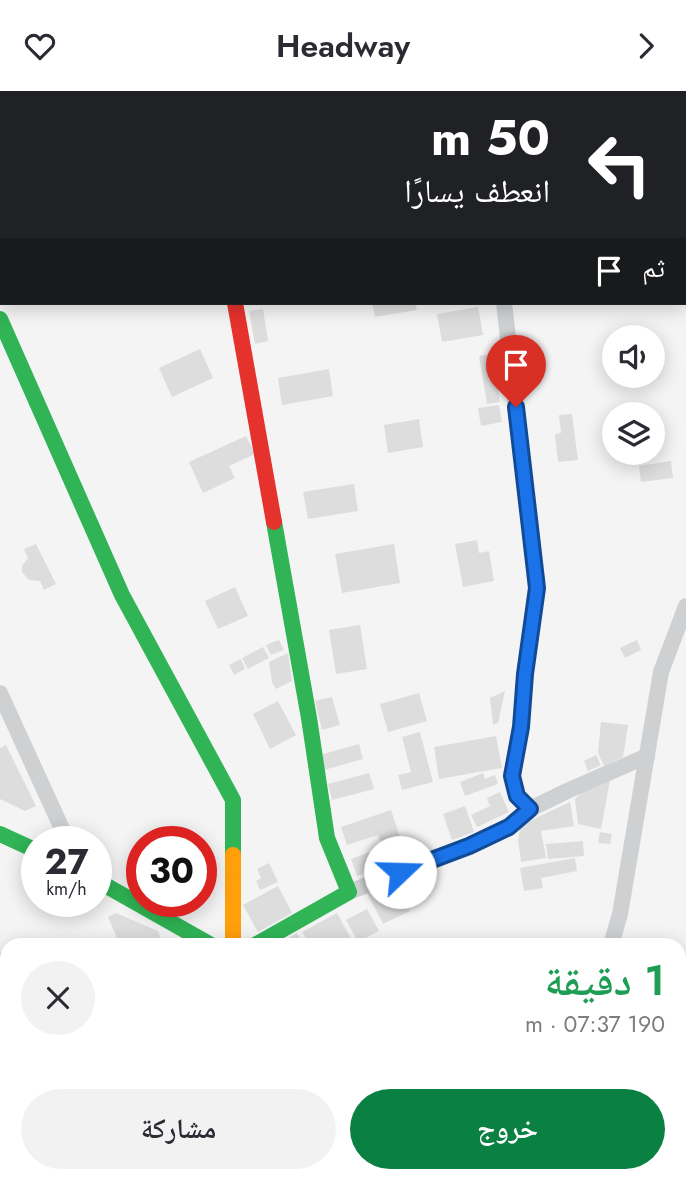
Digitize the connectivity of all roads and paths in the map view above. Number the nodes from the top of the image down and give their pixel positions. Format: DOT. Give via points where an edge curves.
graph roads {
  1 [pos="234,305"];
  2 [pos="504,305"];
  3 [pos="0,319"];
  4 [pos="686,606"];
  5 [pos="0,693"];
  6 [pos="647,756"];
  7 [pos="530,809"];
  8 [pos="61,826"];
  9 [pos="0,834"];
  10 [pos="21,844"];
  11 [pos="112,889"];
  12 [pos="349,892"];
  13 [pos="199,938"];
  14 [pos="233,938"];
  15 [pos="267,938"];
  16 [pos="613,938"];
  1 -- 12 [label="street" via="327,838"];
  2 -- 7 [label="street" via="537,588 512,776 517,796"];
  3 -- 14 [label="street" via="121,595 233,800"];
  4 -- 6 [label="street" via="661,672"];
  5 -- 8 [label="street"];
  6 -- 7 [label="street"];
  6 -- 16 [label="street"];
  7 -- 12 [label="street" via="509,827 469,846"];
  9 -- 10 [label="street"];
  11 -- 13 [label="street"];
  12 -- 15 [label="street"];
}
